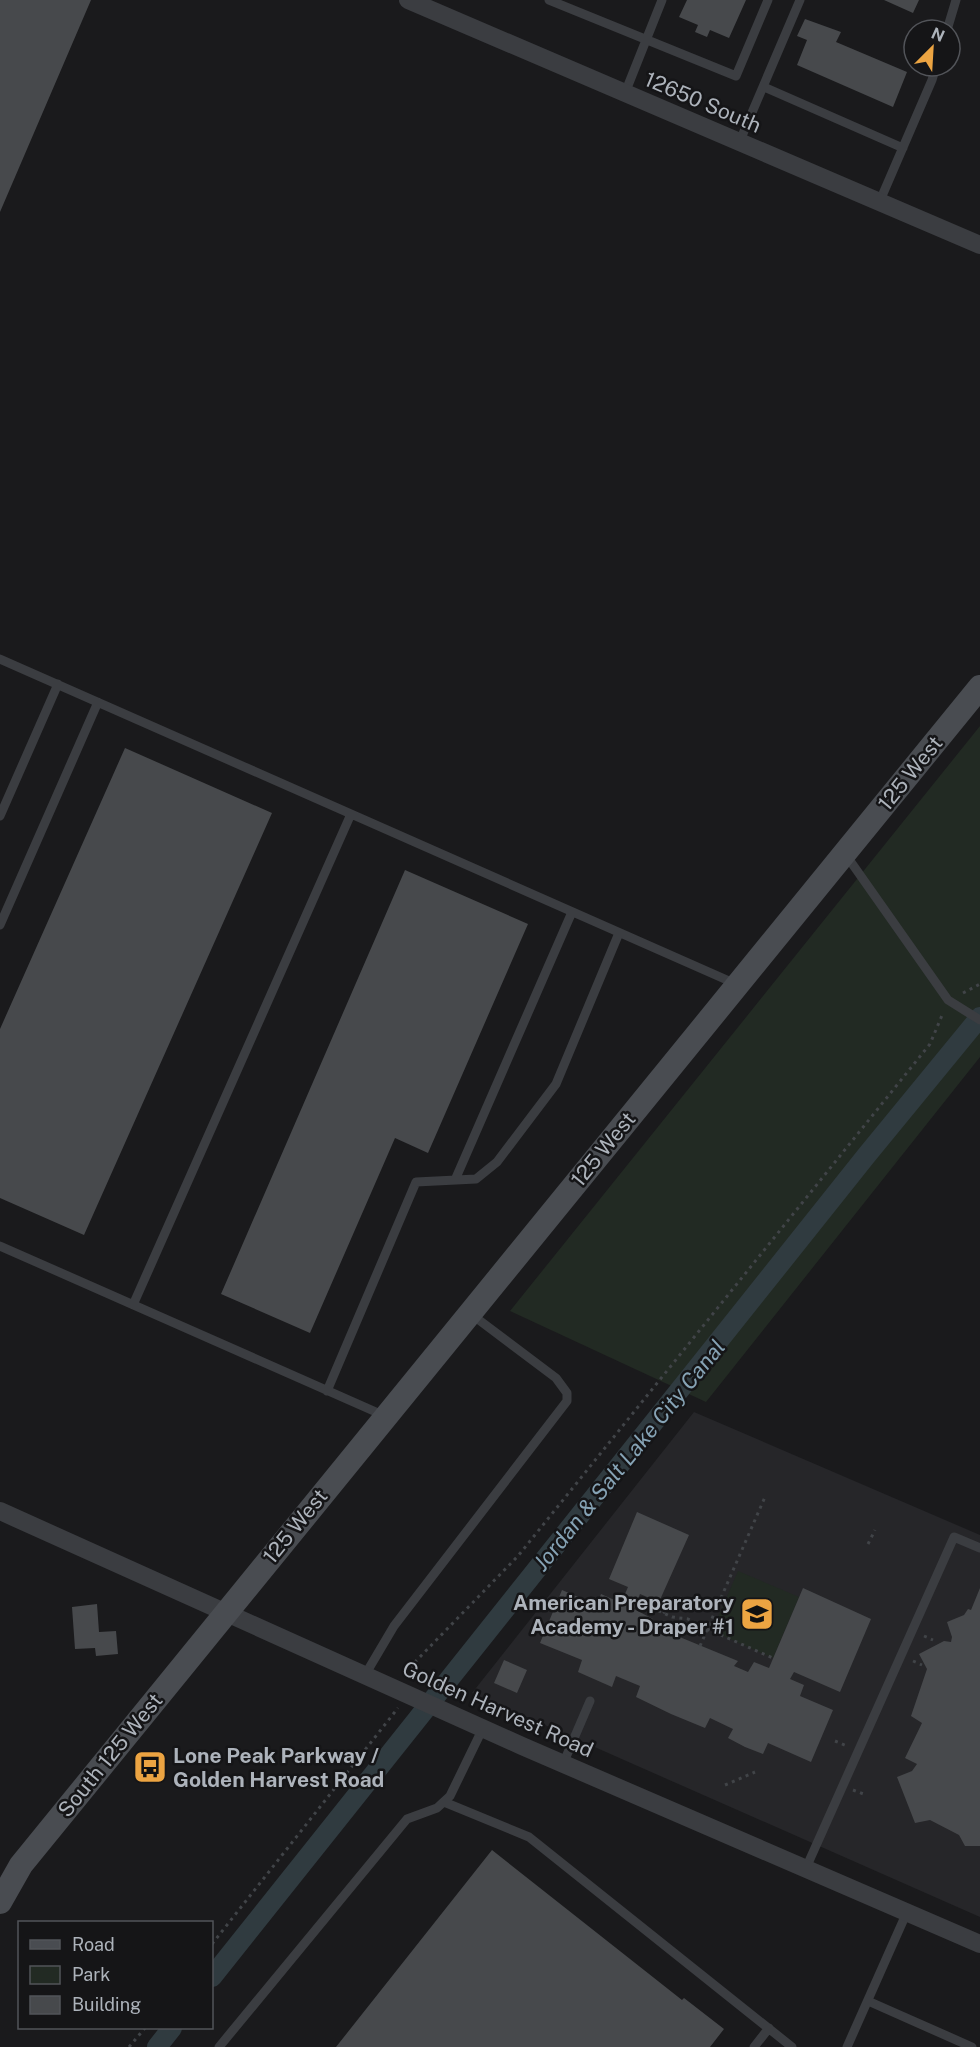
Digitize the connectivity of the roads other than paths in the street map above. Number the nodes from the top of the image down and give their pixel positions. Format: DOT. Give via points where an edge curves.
graph roads {
  1 [pos="408,0"];
  2 [pos="549,0"];
  3 [pos="662,0"];
  4 [pos="768,0"];
  5 [pos="800,0"];
  6 [pos="956,0"];
  7 [pos="951,18"];
  8 [pos="646,40"];
  9 [pos="933,78"];
  10 [pos="764,87"];
  11 [pos="625,93"];
  12 [pos="739,143"];
  13 [pos="903,148"];
  14 [pos="879,203"];
  15 [pos="980,245"];
  16 [pos="0,659"];
  17 [pos="58,684"];
  18 [pos="980,687"];
  19 [pos="98,702"];
  20 [pos="351,814"];
  21 [pos="0,816"];
  22 [pos="845,853"];
  23 [pos="572,912"];
  24 [pos="0,925"];
  25 [pos="619,933"];
  26 [pos="737,985"];
  27 [pos="980,1020"];
  28 [pos="455,1180"];
  29 [pos="0,1246"];
  30 [pos="133,1305"];
  31 [pos="469,1313"];
  32 [pos="327,1390"];
  33 [pos="385,1416"];
  34 [pos="0,1511"];
  35 [pos="980,1548"];
  36 [pos="225,1611"];
  37 [pos="365,1675"];
  38 [pos="590,1701"];
  39 [pos="483,1728"];
  40 [pos="563,1764"];
  41 [pos="444,1802"];
  42 [pos="806,1868"];
  43 [pos="0,1902"];
  44 [pos="908,1912"];
  45 [pos="980,1944"];
  46 [pos="868,2001"];
  47 [pos="769,2028"];
  48 [pos="219,2047"];
  49 [pos="754,2047"];
  50 [pos="792,2047"];
  51 [pos="847,2047"];
  52 [pos="972,2047"];
  1 -- 11 [label="street, 12650 South"];
  2 -- 8 [label="lane"];
  3 -- 8 [label="lane"];
  4 -- 8 [label="lane" via="736,76"];
  5 -- 10 [label="lane"];
  6 -- 7 [label="lane"];
  8 -- 11 [label="lane"];
  9 -- 13 [label="lane"];
  10 -- 12 [label="lane"];
  10 -- 13 [label="lane"];
  11 -- 12 [label="street, 12650 South"];
  12 -- 14 [label="street, 12650 South"];
  13 -- 14 [label="lane"];
  14 -- 15 [label="street, 12650 South"];
  16 -- 17 [label="lane"];
  17 -- 19 [label="lane"];
  17 -- 21 [label="lane"];
  18 -- 22 [label="main road, 125 West"];
  19 -- 20 [label="lane"];
  19 -- 24 [label="lane"];
  20 -- 23 [label="lane"];
  20 -- 30 [label="lane"];
  22 -- 26 [label="main road, 125 West"];
  22 -- 27 [label="lane" via="951,1002"];
  23 -- 25 [label="lane"];
  23 -- 28 [label="lane"];
  25 -- 26 [label="lane"];
  25 -- 28 [label="lane" via="556,1084 497,1162 476,1179"];
  26 -- 31 [label="main road, 125 West"];
  28 -- 32 [label="lane" via="416,1182"];
  29 -- 30 [label="lane"];
  30 -- 32 [label="lane"];
  31 -- 33 [label="main road, 125 West"];
  31 -- 37 [label="lane" via="556,1378 567,1393 567,1401 394,1626"];
  32 -- 33 [label="lane"];
  33 -- 36 [label="main road, 125 West"];
  34 -- 36 [label="street, Golden Harvest Road"];
  35 -- 42 [label="lane" via="954,1537"];
  36 -- 37 [label="street, Golden Harvest Road"];
  36 -- 43 [label="main road, South 125 West" via="21,1865"];
  37 -- 39 [label="street, Golden Harvest Road"];
  38 -- 40 [label="lane"];
  39 -- 40 [label="street, Golden Harvest Road"];
  39 -- 41 [label="lane"];
  40 -- 42 [label="street, Golden Harvest Road"];
  41 -- 47 [label="lane" via="529,1837"];
  41 -- 48 [label="lane" via="407,1819"];
  42 -- 44 [label="street, Golden Harvest Road"];
  44 -- 45 [label="street, Golden Harvest Road"];
  44 -- 46 [label="lane"];
  46 -- 51 [label="lane"];
  46 -- 52 [label="lane"];
  47 -- 49 [label="lane"];
  47 -- 50 [label="lane"];
}
